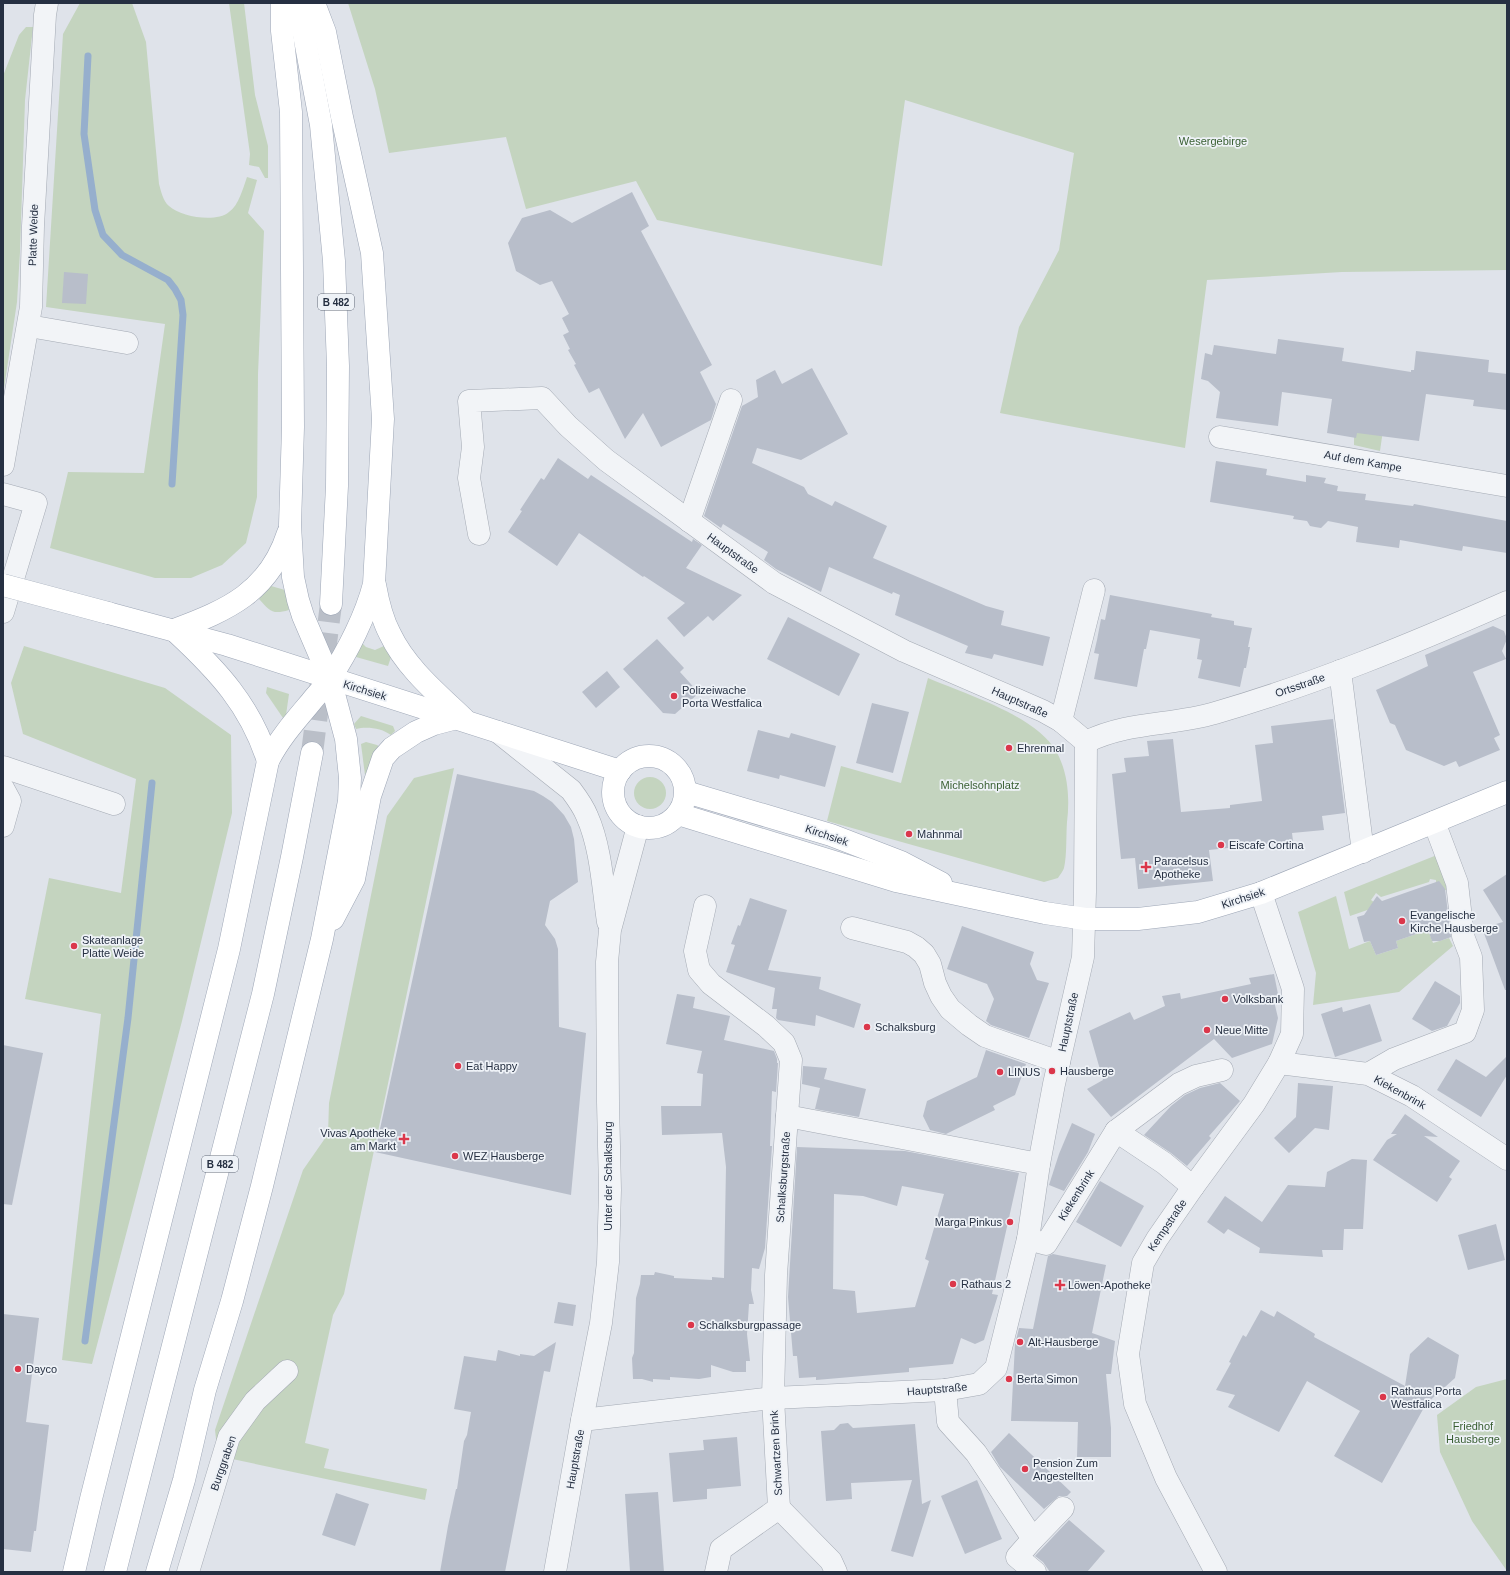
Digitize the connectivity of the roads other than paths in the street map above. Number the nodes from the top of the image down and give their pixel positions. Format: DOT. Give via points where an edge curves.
graph roads {
  1 [pos="47,3"];
  2 [pos="282,3"];
  3 [pos="298,3"];
  4 [pos="314,3"];
  5 [pos="30,316"];
  6 [pos="127,343"];
  7 [pos="731,400"];
  8 [pos="1220,437"];
  9 [pos="3,465"];
  10 [pos="1507,486"];
  11 [pos="3,494"];
  12 [pos="689,521"];
  13 [pos="290,525"];
  14 [pos="479,534"];
  15 [pos="374,584"];
  16 [pos="3,585"];
  17 [pos="1094,590"];
  18 [pos="1507,602"];
  19 [pos="331,604"];
  20 [pos="3,612"];
  21 [pos="174,630"];
  22 [pos="1340,671"];
  23 [pos="330,679"];
  24 [pos="461,721"];
  25 [pos="1060,721"];
  26 [pos="498,732"];
  27 [pos="1086,742"];
  28 [pos="312,753"];
  29 [pos="268,761"];
  30 [pos="3,767"];
  31 [pos="620,771"];
  32 [pos="3,788"];
  33 [pos="686,792"];
  34 [pos="1507,792"];
  35 [pos="114,804"];
  36 [pos="678,814"];
  37 [pos="1434,822"];
  38 [pos="3,826"];
  39 [pos="638,826"];
  40 [pos="1362,852"];
  41 [pos="1262,893"];
  42 [pos="963,894"];
  43 [pos="705,906"];
  44 [pos="1085,919"];
  45 [pos="852,928"];
  46 [pos="610,930"];
  47 [pos="322,939"];
  48 [pos="1059,1062"];
  49 [pos="1279,1062"];
  50 [pos="1222,1070"];
  51 [pos="1368,1074"];
  52 [pos="787,1116"];
  53 [pos="1116,1131"];
  54 [pos="1507,1159"];
  55 [pos="1039,1164"];
  56 [pos="1193,1187"];
  57 [pos="1028,1239"];
  58 [pos="287,1371"];
  59 [pos="945,1390"];
  60 [pos="773,1398"];
  61 [pos="582,1420"];
  62 [pos="779,1508"];
  63 [pos="1063,1508"];
  64 [pos="1033,1539"];
  65 [pos="1210,1570"];
  66 [pos="74,1572"];
  67 [pos="115,1572"];
  68 [pos="157,1572"];
  69 [pos="188,1572"];
  70 [pos="555,1572"];
  71 [pos="716,1572"];
  72 [pos="836,1572"];
  73 [pos="1036,1572"];
  1 -- 5 [label="street, Platte Weide"];
  2 -- 13 [label="main road" via="282,31 290,112 293,427"];
  3 -- 19 [label="main road, B 482" via="321,126 334,261 338,456"];
  4 -- 15 [label="main road" via="325,32 372,253 383,419"];
  5 -- 6 [label="street"];
  5 -- 9 [label="street, Platte Weide"];
  7 -- 12 [label="street"];
  8 -- 10 [label="street, Auf dem Kampe"];
  11 -- 20 [label="street" via="36,503"];
  12 -- 14 [label="street, Hauptstraße" via="606,460 568,426 542,398 469,401 473,447 469,478"];
  12 -- 25 [label="street, Hauptstraße" via="780,587 904,651 1043,711"];
  13 -- 21 [label="main road" via="279,557 271,570 247,596 202,620"];
  13 -- 23 [label="main road" via="293,577 298,600"];
  15 -- 23 [label="main road" via="358,629"];
  15 -- 24 [label="main road" via="390,635 400,651"];
  16 -- 21 [label="main road, Kirchsiek, bridge"];
  17 -- 25 [label="street"];
  18 -- 22 [label="street, Ortsstraße" via="1411,644"];
  21 -- 23 [label="main road, Kirchsiek"];
  21 -- 29 [label="main road" via="213,668 239,699 257,731"];
  22 -- 27 [label="street, Ortsstraße" via="1214,713 1124,728"];
  22 -- 40 [label="street"];
  23 -- 24 [label="main road, Kirchsiek"];
  23 -- 29 [label="main road" via="286,731"];
  23 -- 47 [label="main road" via="346,739 350,778 349,801"];
  24 -- 26 [label="main road, Kirchsiek"];
  24 -- 47 [label="main road" via="434,724 416,732 392,748 383,758 370,796 354,879"];
  25 -- 27 [label="street, Hauptstraße"];
  26 -- 31 [label="main road, Kirchsiek"];
  26 -- 46 [label="street, Unter der Schalksburg" via="571,790 587,815 596,848"];
  27 -- 44 [label="street, Hauptstraße"];
  28 -- 67 [label="main road, B 482" via="263,994"];
  29 -- 66 [label="main road" via="229,949 92,1491"];
  30 -- 35 [label="street"];
  31 -- 33 [label="main road" via="639,757 662,758 679,771"];
  31 -- 39 [label="main road" via="613,792 615,804 628,822"];
  32 -- 38 [label="street" via="10,800"];
  33 -- 36 [label="main road"];
  33 -- 42 [label="main road, Kirchsiek" via="831,835 901,862"];
  34 -- 37 [label="main road, Kirchsiek"];
  36 -- 39 [label="main road" via="670,822 660,826"];
  36 -- 42 [label="main road, Kirchsiek" via="896,881"];
  37 -- 40 [label="main road, Kirchsiek"];
  37 -- 51 [label="street" via="1457,884 1463,936 1471,957 1473,1010 1465,1032 1394,1059"];
  39 -- 46 [label="street, Unter der Schalksburg"];
  40 -- 41 [label="main road, Kirchsiek"];
  41 -- 44 [label="main road, Kirchsiek" via="1198,912 1138,919"];
  41 -- 49 [label="street, Kempstraße" via="1293,989 1292,1034"];
  42 -- 44 [label="main road, Kirchsiek"];
  43 -- 52 [label="street" via="695,951 699,970 712,984 766,1026 784,1044 791,1060"];
  44 -- 48 [label="street, Hauptstraße" via="1083,957"];
  45 -- 48 [label="street" via="907,942 916,947 930,964 941,996 950,1009 969,1025 985,1036"];
  46 -- 61 [label="street, Unter der Schalksburg" via="607,962 610,1190 608,1262 602,1323"];
  47 -- 68 [label="main road" via="248,1240"];
  48 -- 55 [label="street, Hauptstraße"];
  49 -- 51 [label="street, Kiekenbrink"];
  49 -- 56 [label="street, Kempstraße" via="1254,1104"];
  50 -- 53 [label="street, Kiekenbrink" via="1196,1076 1179,1084"];
  51 -- 54 [label="street, Kiekenbrink" via="1412,1096"];
  52 -- 55 [label="street, Schalksburgstraße"];
  52 -- 60 [label="street, Schalksburgstraße" via="776,1275"];
  53 -- 56 [label="street" via="1164,1163"];
  53 -- 57 [label="street, Kiekenbrink" via="1046,1244"];
  55 -- 57 [label="street, Hauptstraße"];
  56 -- 65 [label="street, Kempstraße" via="1143,1262 1128,1354 1135,1404 1166,1478"];
  57 -- 59 [label="street, Hauptstraße" via="996,1368 979,1384"];
  58 -- 69 [label="street, Burggraben" via="255,1401 229,1437"];
  59 -- 60 [label="street, Hauptstraße"];
  59 -- 64 [label="street" via="948,1422 976,1453"];
  60 -- 61 [label="street, Hauptstraße"];
  60 -- 62 [label="street, Schwartzen Brink"];
  61 -- 70 [label="street, Hauptstraße"];
  62 -- 71 [label="street, Schwartzen Brink" via="721,1549"];
  62 -- 72 [label="street, Schwartzen Brink" via="832,1561"];
  63 -- 64 [label="street"];
  64 -- 73 [label="street" via="1017,1557"];
}
